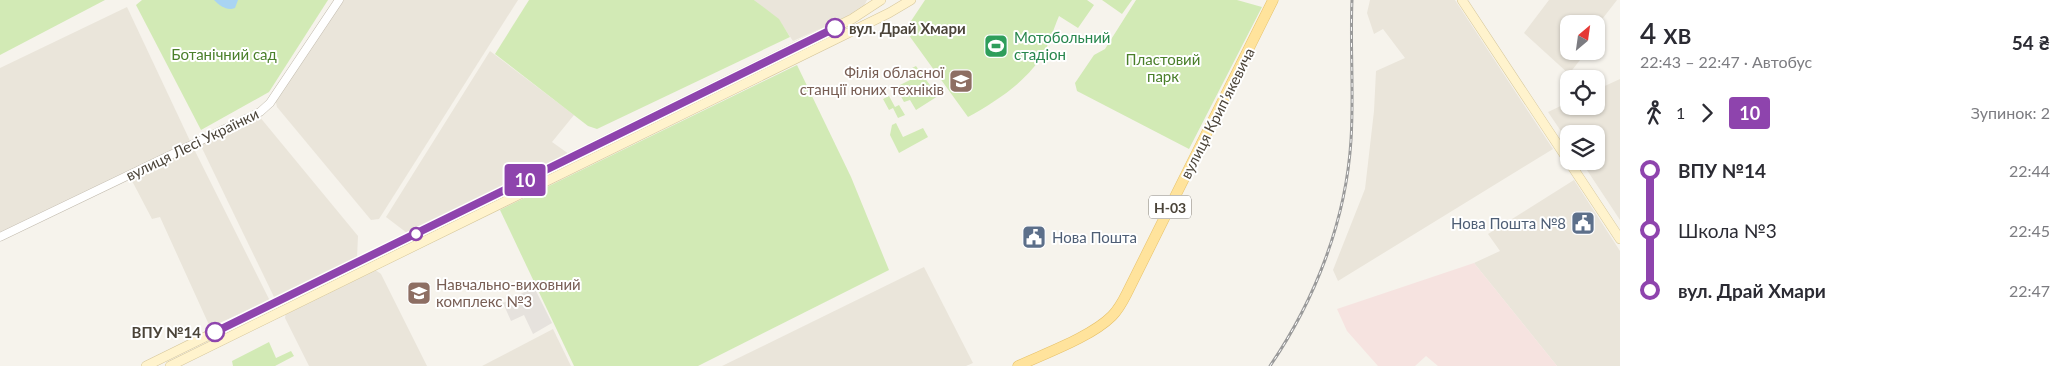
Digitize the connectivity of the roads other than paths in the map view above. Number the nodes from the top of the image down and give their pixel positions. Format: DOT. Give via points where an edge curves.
graph roads {
  1 [pos="339,0"];
  2 [pos="881,0"];
  3 [pos="911,0"];
  4 [pos="1273,0"];
  5 [pos="1462,0"];
  6 [pos="0,237"];
  7 [pos="1620,239"];
  8 [pos="146,366"];
  9 [pos="170,366"];
  10 [pos="1018,366"];
  1 -- 6 [label="street, вулиця Лесі Українки" via="270,103 260,112"];
  2 -- 8 [label="main road" via="847,22"];
  3 -- 9 [label="main road" via="889,14"];
  4 -- 10 [label="main road, вулиця Крипʼякевича / Н-03" via="1118,309 1094,330"];
  5 -- 7 [label="main road"];
}
